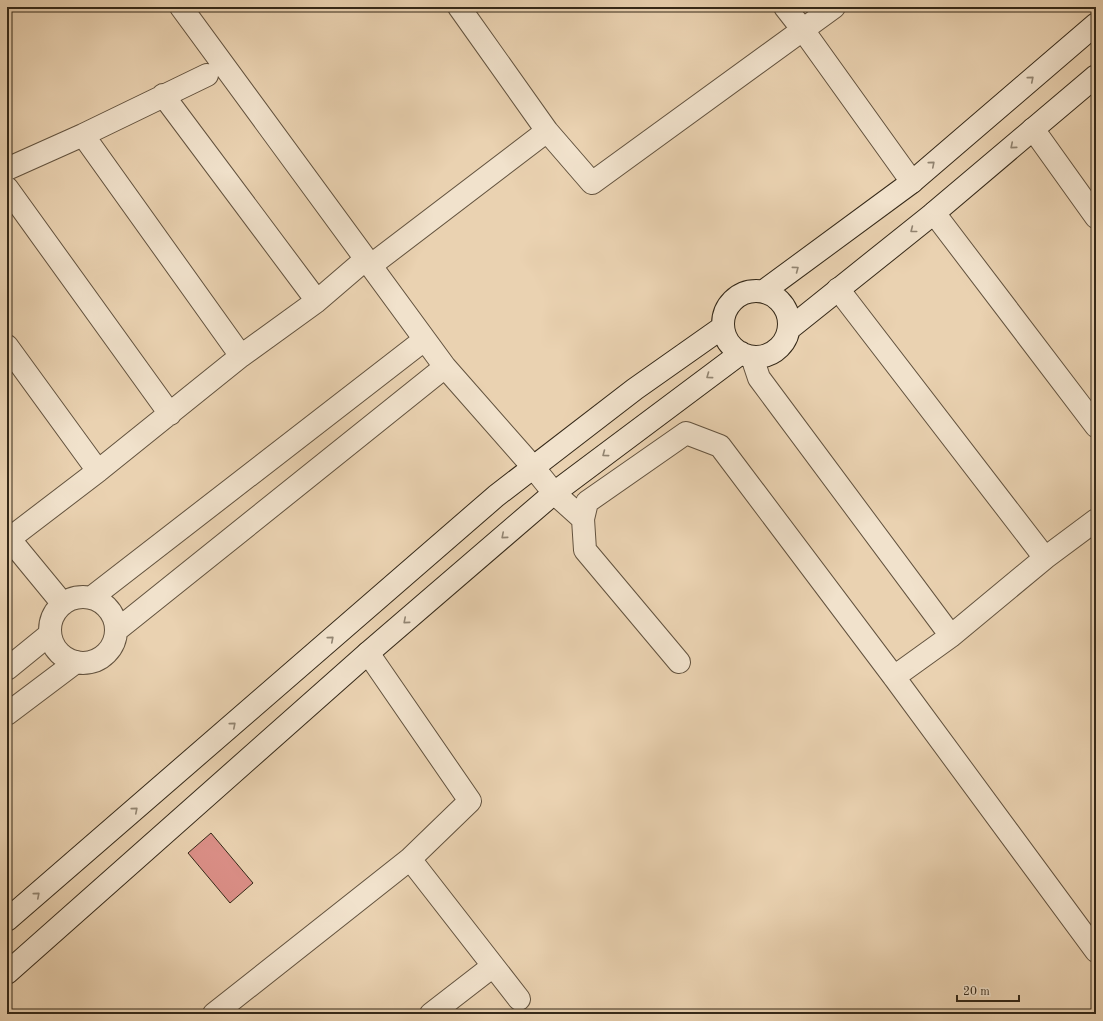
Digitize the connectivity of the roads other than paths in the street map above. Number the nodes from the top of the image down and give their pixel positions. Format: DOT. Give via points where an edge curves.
graph roads {
  1 [pos="181,7"];
  2 [pos="459,7"];
  3 [pos="785,7"];
  4 [pos="834,7"];
  5 [pos="1096,24"];
  6 [pos="803,30"];
  7 [pos="207,75"];
  8 [pos="1096,76"];
  9 [pos="163,95"];
  10 [pos="1033,129"];
  11 [pos="547,131"];
  12 [pos="83,135"];
  13 [pos="7,169"];
  14 [pos="912,182"];
  15 [pos="7,188"];
  16 [pos="934,213"];
  17 [pos="1096,217"];
  18 [pos="368,262"];
  19 [pos="838,289"];
  20 [pos="764,292"];
  21 [pos="317,301"];
  22 [pos="723,327"];
  23 [pos="789,329"];
  24 [pos="424,340"];
  25 [pos="7,346"];
  26 [pos="746,355"];
  27 [pos="241,356"];
  28 [pos="445,367"];
  29 [pos="170,414"];
  30 [pos="1096,426"];
  31 [pos="533,467"];
  32 [pos="98,471"];
  33 [pos="554,493"];
  34 [pos="583,519"];
  35 [pos="1096,520"];
  36 [pos="10,546"];
  37 [pos="1045,558"];
  38 [pos="91,598"];
  39 [pos="63,604"];
  40 [pos="117,630"];
  41 [pos="50,634"];
  42 [pos="951,636"];
  43 [pos="368,654"];
  44 [pos="76,662"];
  45 [pos="679,662"];
  46 [pos="7,669"];
  47 [pos="894,677"];
  48 [pos="7,714"];
  49 [pos="410,859"];
  50 [pos="7,920"];
  51 [pos="1096,951"];
  52 [pos="493,966"];
  53 [pos="7,973"];
  54 [pos="519,999"];
  55 [pos="214,1014"];
  56 [pos="431,1014"];
  1 -- 18 [label="street"];
  2 -- 11 [label="street"];
  3 -- 6 [label="street"];
  4 -- 6 [label="street"];
  14 -- 5 [label="street, one-way"];
  6 -- 11 [label="street" via="592,184"];
  6 -- 14 [label="street"];
  7 -- 9 [label="street"];
  8 -- 10 [label="street"];
  9 -- 12 [label="street"];
  9 -- 21 [label="street"];
  10 -- 16 [label="street, one-way"];
  10 -- 17 [label="street"];
  11 -- 18 [label="street"];
  12 -- 13 [label="street"];
  12 -- 27 [label="street"];
  20 -- 14 [label="street, one-way"];
  15 -- 29 [label="street"];
  16 -- 19 [label="street, one-way"];
  16 -- 30 [label="street"];
  18 -- 21 [label="street"];
  18 -- 24 [label="street"];
  19 -- 23 [label="street"];
  19 -- 37 [label="street"];
  20 -- 22 [label="street" via="753,290 734,298 725,311"];
  20 -- 23 [label="street" via="781,302 788,315"];
  21 -- 27 [label="street"];
  22 -- 26 [label="street" via="730,346"];
  22 -- 31 [label="street" via="635,389"];
  23 -- 26 [label="street" via="779,348 770,354"];
  24 -- 28 [label="street"];
  24 -- 38 [label="street"];
  25 -- 32 [label="street"];
  26 -- 33 [label="street, one-way"];
  26 -- 42 [label="street" via="759,378"];
  27 -- 29 [label="street"];
  28 -- 31 [label="street"];
  28 -- 40 [label="street"];
  29 -- 32 [label="street"];
  31 -- 33 [label="street"];
  50 -- 31 [label="street, one-way" via="496,496"];
  32 -- 36 [label="street"];
  33 -- 34 [label="street"];
  33 -- 43 [label="street, one-way"];
  34 -- 45 [label="street" via="586,550"];
  34 -- 47 [label="street" via="588,502 686,433 720,446"];
  35 -- 37 [label="street"];
  36 -- 39 [label="street"];
  37 -- 42 [label="street"];
  38 -- 39 [label="street" via="76,598"];
  38 -- 40 [label="street" via="104,604 114,616"];
  39 -- 41 [label="street" via="53,617"];
  40 -- 44 [label="street" via="113,645 104,656 91,662"];
  41 -- 44 [label="street" via="55,647 64,657"];
  41 -- 46 [label="street"];
  42 -- 47 [label="street"];
  43 -- 49 [label="street" via="470,801"];
  43 -- 53 [label="street"];
  44 -- 48 [label="street"];
  47 -- 51 [label="street"];
  49 -- 52 [label="street"];
  49 -- 55 [label="street"];
  52 -- 54 [label="street"];
  52 -- 56 [label="street"];
}
